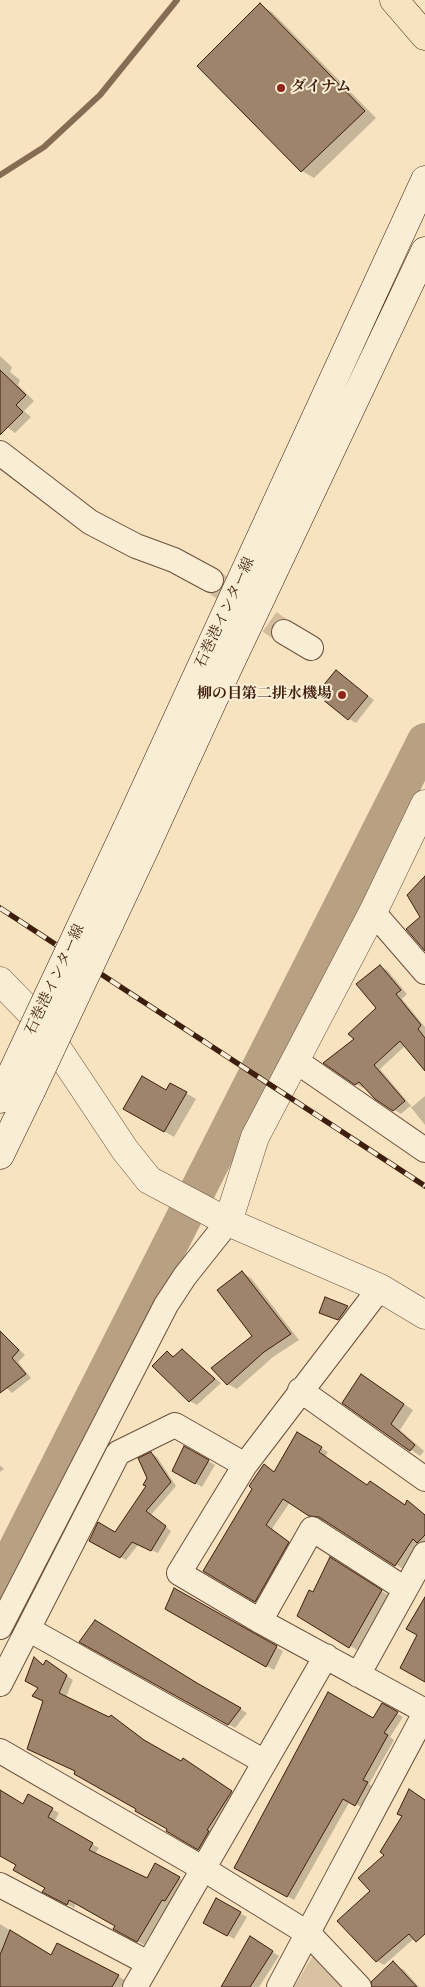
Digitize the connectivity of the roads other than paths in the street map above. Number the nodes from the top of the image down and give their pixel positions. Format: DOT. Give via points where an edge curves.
graph roads {
  1 [pos="394,0"];
  2 [pos="425,36"];
  3 [pos="425,180"];
  4 [pos="425,251"];
  5 [pos="0,453"];
  6 [pos="211,580"];
  7 [pos="284,632"];
  8 [pos="311,648"];
  9 [pos="425,804"];
  10 [pos="137,836"];
  11 [pos="373,912"];
  12 [pos="425,972"];
  13 [pos="0,981"];
  14 [pos="296,1061"];
  15 [pos="21,1083"];
  16 [pos="0,1099"];
  17 [pos="425,1150"];
  18 [pos="0,1155"];
  19 [pos="220,1218"];
  20 [pos="380,1288"];
  21 [pos="425,1315"];
  22 [pos="300,1390"];
  23 [pos="245,1465"];
  24 [pos="425,1479"];
  25 [pos="425,1554"];
  26 [pos="405,1589"];
  27 [pos="260,1621"];
  28 [pos="0,1627"];
  29 [pos="28,1629"];
  30 [pos="326,1656"];
  31 [pos="358,1675"];
  32 [pos="0,1684"];
  33 [pos="425,1712"];
  34 [pos="0,1751"];
  35 [pos="265,1762"];
  36 [pos="202,1868"];
  37 [pos="0,1885"];
  38 [pos="309,1934"];
  39 [pos="148,1963"];
  40 [pos="135,1987"];
  41 [pos="279,1987"];
  42 [pos="359,1987"];
  1 -- 2 [label="highway"];
  3 -- 10 [label="main road, 石巻港インター線"];
  4 -- 10 [label="main road, 石巻港インター線"];
  5 -- 6 [label="street" via="90,522"];
  7 -- 8 [label="street"];
  9 -- 11 [label="main road"];
  10 -- 15 [label="main road, 石巻港インター線, bridge"];
  11 -- 12 [label="street"];
  11 -- 14 [label="main road"];
  13 -- 19 [label="main road" via="39,1021 125,1150 149,1180"];
  14 -- 17 [label="street"];
  14 -- 19 [label="main road" via="256,1137"];
  15 -- 16 [label="main road, 石巻港インター線"];
  15 -- 18 [label="main road, 石巻港インター線"];
  19 -- 20 [label="main road"];
  19 -- 28 [label="street" via="166,1305"];
  20 -- 21 [label="main road"];
  20 -- 22 [label="street"];
  22 -- 23 [label="street"];
  22 -- 24 [label="street"];
  23 -- 27 [label="street" via="179,1573"];
  23 -- 29 [label="street" via="175,1425 118,1453"];
  25 -- 26 [label="street"];
  26 -- 27 [label="street" via="312,1529"];
  26 -- 31 [label="street"];
  27 -- 30 [label="street"];
  29 -- 32 [label="street"];
  29 -- 35 [label="street"];
  30 -- 31 [label="street"];
  30 -- 35 [label="street"];
  31 -- 33 [label="street"];
  33 -- 38 [label="street"];
  34 -- 36 [label="street"];
  35 -- 36 [label="street"];
  36 -- 38 [label="street"];
  36 -- 39 [label="street"];
  37 -- 39 [label="street"];
  38 -- 41 [label="street"];
  38 -- 42 [label="street"];
  39 -- 40 [label="street"];
}
